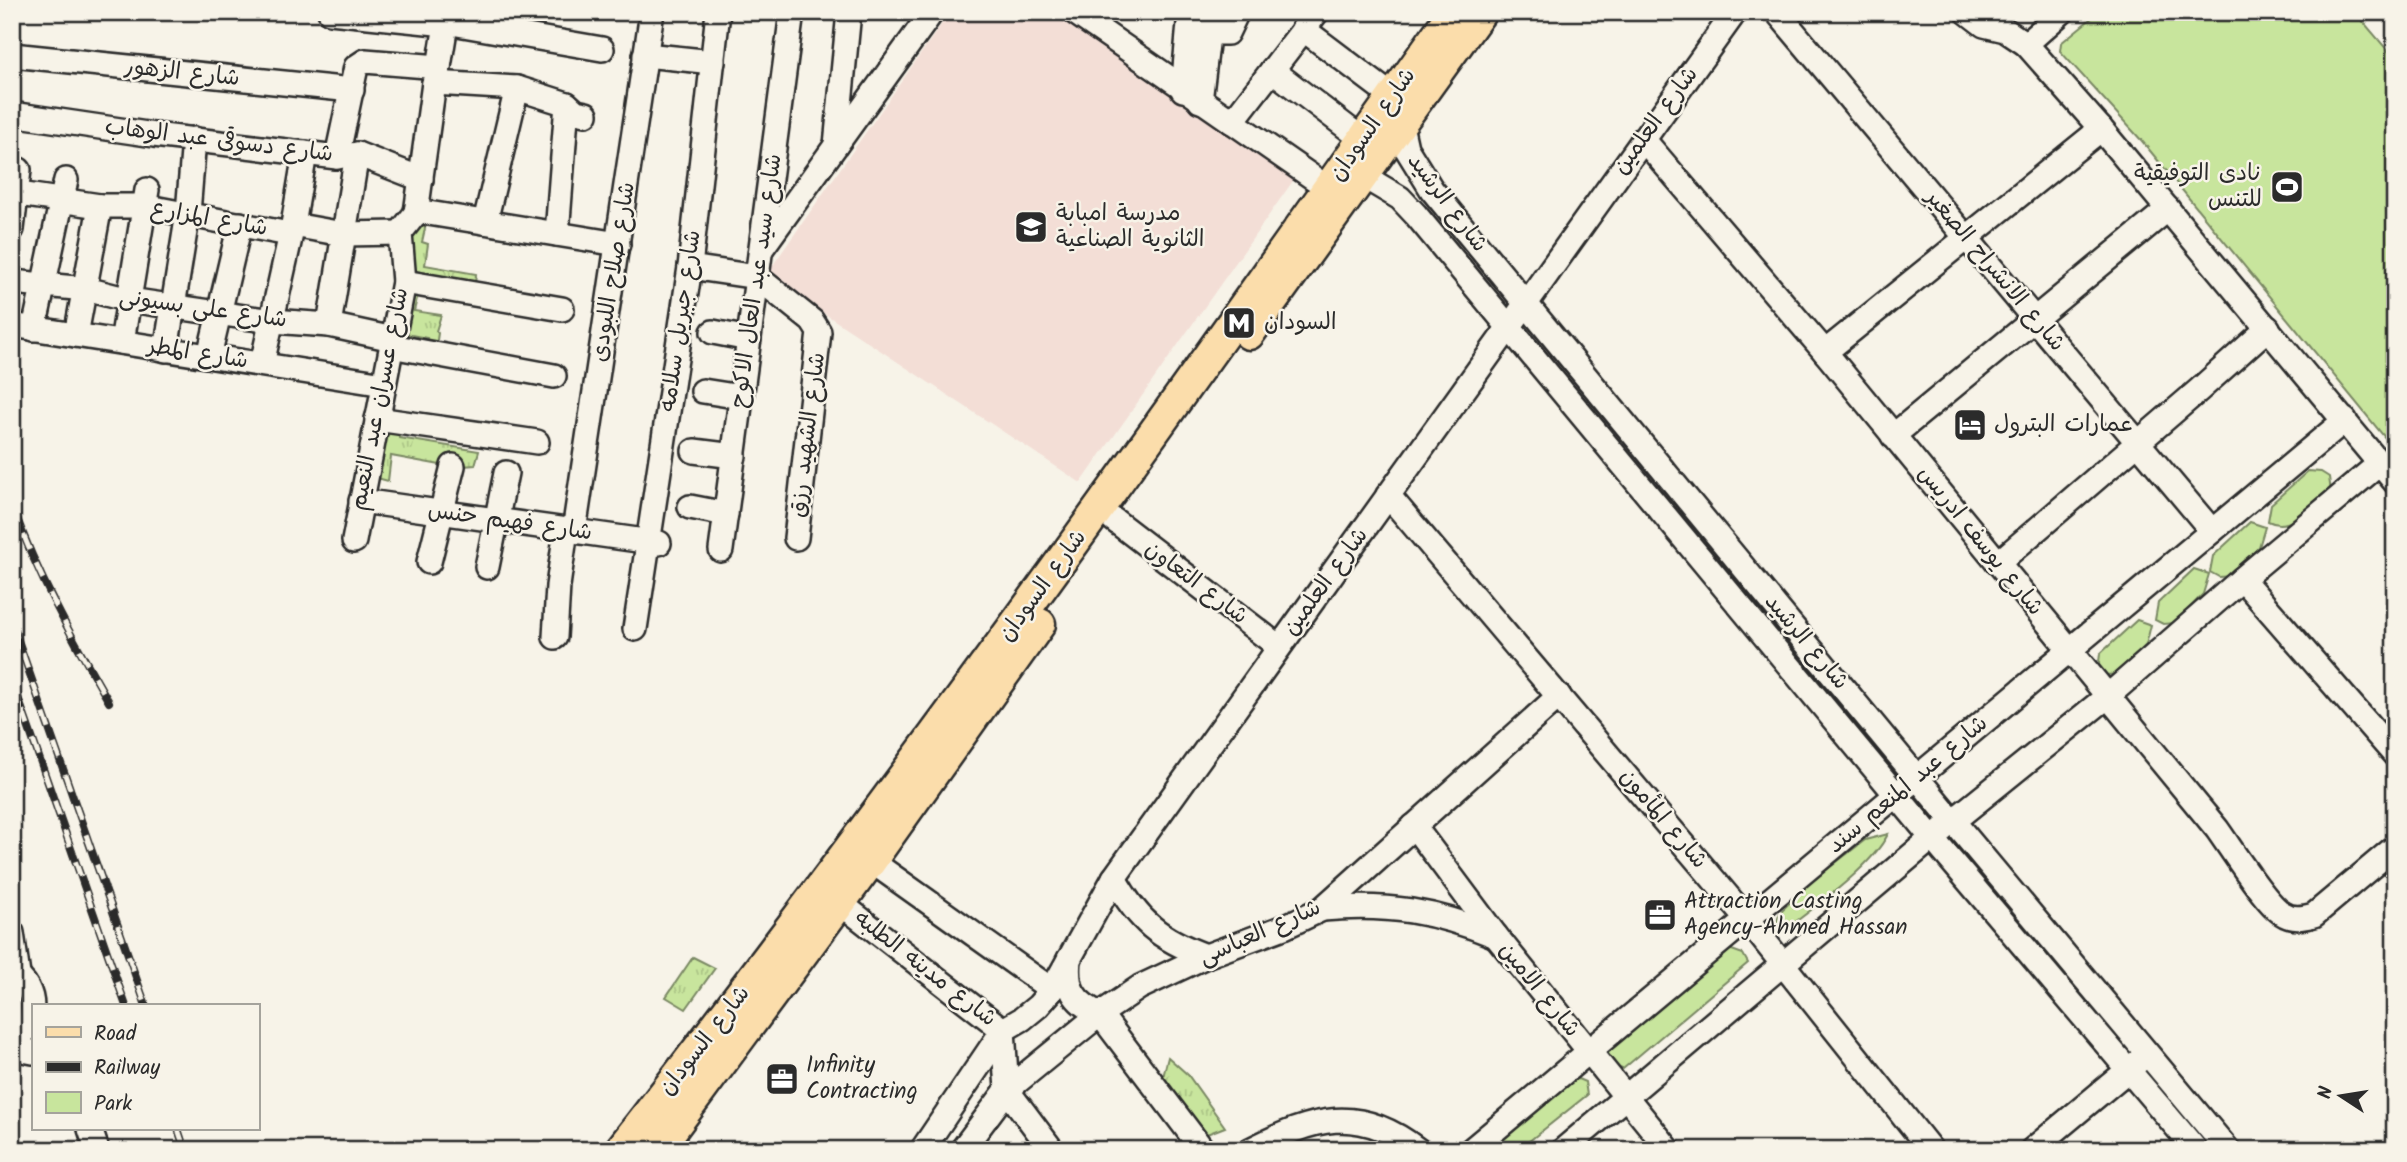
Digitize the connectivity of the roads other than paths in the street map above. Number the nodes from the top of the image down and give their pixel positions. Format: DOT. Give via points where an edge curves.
graph roads {
  1 [pos="330,12"];
  2 [pos="652,12"];
  3 [pos="718,12"];
  4 [pos="792,12"];
  5 [pos="849,12"];
  6 [pos="913,12"];
  7 [pos="932,12"];
  8 [pos="1074,12"];
  9 [pos="1111,12"];
  10 [pos="1190,12"];
  11 [pos="1237,12"];
  12 [pos="1453,12"];
  13 [pos="1481,12"];
  14 [pos="1735,12"];
  15 [pos="1777,12"];
  16 [pos="1967,12"];
  17 [pos="2062,12"];
  18 [pos="447,19"];
  19 [pos="1310,21"];
  20 [pos="1210,23"];
  21 [pos="1109,36"];
  22 [pos="2026,44"];
  23 [pos="909,45"];
  24 [pos="602,49"];
  25 [pos="12,55"];
  26 [pos="645,55"];
  27 [pos="713,62"];
  28 [pos="1272,70"];
  29 [pos="437,75"];
  30 [pos="517,88"];
  31 [pos="352,90"];
  32 [pos="1191,95"];
  33 [pos="1397,111"];
  34 [pos="12,114"];
  35 [pos="1232,122"];
  36 [pos="2101,129"];
  37 [pos="194,139"];
  38 [pos="1362,139"];
  39 [pos="1643,139"];
  40 [pos="835,148"];
  41 [pos="305,153"];
  42 [pos="347,156"];
  43 [pos="19,170"];
  44 [pos="1363,176"];
  45 [pos="421,179"];
  46 [pos="1328,188"];
  47 [pos="64,190"];
  48 [pos="15,193"];
  49 [pos="145,198"];
  50 [pos="100,206"];
  51 [pos="2168,209"];
  52 [pos="416,211"];
  53 [pos="188,213"];
  54 [pos="485,222"];
  55 [pos="240,224"];
  56 [pos="293,225"];
  57 [pos="12,229"];
  58 [pos="343,233"];
  59 [pos="400,233"];
  60 [pos="557,234"];
  61 [pos="1966,236"];
  62 [pos="618,244"];
  63 [pos="761,249"];
  64 [pos="690,267"];
  65 [pos="757,277"];
  66 [pos="12,282"];
  67 [pos="404,282"];
  68 [pos="43,286"];
  69 [pos="86,289"];
  70 [pos="129,300"];
  71 [pos="1526,304"];
  72 [pos="173,306"];
  73 [pos="562,309"];
  74 [pos="219,313"];
  75 [pos="2035,319"];
  76 [pos="272,321"];
  77 [pos="328,325"];
  78 [pos="23,327"];
  79 [pos="1508,328"];
  80 [pos="2268,328"];
  81 [pos="713,332"];
  82 [pos="76,335"];
  83 [pos="749,339"];
  84 [pos="122,342"];
  85 [pos="392,342"];
  86 [pos="166,350"];
  87 [pos="1825,352"];
  88 [pos="209,356"];
  89 [pos="262,365"];
  90 [pos="554,376"];
  91 [pos="384,384"];
  92 [pos="703,391"];
  93 [pos="741,397"];
  94 [pos="377,419"];
  95 [pos="2345,420"];
  96 [pos="1893,436"];
  97 [pos="537,442"];
  98 [pos="2138,443"];
  99 [pos="694,451"];
  100 [pos="734,456"];
  101 [pos="2379,464"];
  102 [pos="453,466"];
  103 [pos="506,473"];
  104 [pos="2395,482"];
  105 [pos="1388,495"];
  106 [pos="361,501"];
  107 [pos="690,507"];
  108 [pos="442,512"];
  109 [pos="726,514"];
  110 [pos="497,520"];
  111 [pos="1114,520"];
  112 [pos="570,530"];
  113 [pos="2212,531"];
  114 [pos="796,538"];
  115 [pos="354,541"];
  116 [pos="654,542"];
  117 [pos="722,550"];
  118 [pos="429,562"];
  119 [pos="1998,563"];
  120 [pos="487,567"];
  121 [pos="2242,579"];
  122 [pos="635,629"];
  123 [pos="555,637"];
  124 [pos="1279,646"];
  125 [pos="2070,650"];
  126 [pos="1559,696"];
  127 [pos="2108,696"];
  128 [pos="2395,755"];
  129 [pos="1918,776"];
  130 [pos="1898,794"];
  131 [pos="1953,821"];
  132 [pos="1414,826"];
  133 [pos="1932,838"];
  134 [pos="2395,847"];
  135 [pos="871,861"];
  136 [pos="1114,878"];
  137 [pos="840,903"];
  138 [pos="1322,909"];
  139 [pos="1747,919"];
  140 [pos="12,933"];
  141 [pos="1496,936"];
  142 [pos="1206,956"];
  143 [pos="1069,959"];
  144 [pos="1782,965"];
  145 [pos="15,974"];
  146 [pos="1052,990"];
  147 [pos="35,1001"];
  148 [pos="1100,1014"];
  149 [pos="32,1015"];
  150 [pos="1003,1030"];
  151 [pos="12,1046"];
  152 [pos="1590,1051"];
  153 [pos="32,1052"];
  154 [pos="2148,1054"];
  155 [pos="2129,1070"];
  156 [pos="1007,1090"];
  157 [pos="1625,1097"];
  158 [pos="90,1130"];
  159 [pos="97,1150"];
  160 [pos="620,1150"];
  161 [pos="657,1150"];
  162 [pos="922,1150"];
  163 [pos="962,1150"];
  164 [pos="1052,1150"];
  165 [pos="1203,1150"];
  166 [pos="1250,1150"];
  167 [pos="1418,1150"];
  168 [pos="1471,1150"];
  169 [pos="1563,1150"];
  170 [pos="1669,1150"];
  171 [pos="1931,1150"];
  172 [pos="2032,1150"];
  173 [pos="2196,1150"];
  174 [pos="2228,1150"];
  1 -- 18 [label="street"];
  2 -- 26 [label="street, شارع صلاح اللبودى"];
  3 -- 27 [label="street, شارع جبريل سلامه"];
  4 -- 63 [label="street, شارع سيد عبد العال الاكوح"];
  5 -- 40 [label="street"];
  6 -- 23 [label="street"];
  7 -- 23 [label="street"];
  8 -- 21 [label="street"];
  9 -- 21 [label="street"];
  10 -- 32 [label="street"];
  11 -- 20 [label="street" via="1227,33"];
  12 -- 33 [label="main road, شارع السودان"];
  13 -- 33 [label="main road, شارع السودان"];
  14 -- 39 [label="street, شارع العلمين"];
  15 -- 61 [label="street, شارع الانشراح الصغير"];
  16 -- 22 [label="street"];
  17 -- 22 [label="street"];
  18 -- 24 [label="street"];
  18 -- 29 [label="street"];
  19 -- 28 [label="street"];
  19 -- 33 [label="street"];
  20 -- 32 [label="street"];
  21 -- 32 [label="street"];
  22 -- 36 [label="street"];
  23 -- 40 [label="street"];
  25 -- 31 [label="street, شارع الزهور"];
  26 -- 27 [label="street"];
  26 -- 62 [label="street, شارع صلاح اللبودى"];
  27 -- 64 [label="street, شارع جبريل سلامه"];
  28 -- 35 [label="street"];
  28 -- 38 [label="street"];
  29 -- 30 [label="street"];
  29 -- 31 [label="street" via="365,61 356,67"];
  29 -- 45 [label="street"];
  30 -- 54 [label="street"];
  30 -- 60 [label="street" via="577,109"];
  31 -- 42 [label="street"];
  32 -- 35 [label="street"];
  33 -- 38 [label="main road, شارع السودان"];
  33 -- 44 [label="main road, شارع السودان"];
  33 -- 71 [label="street, شارع الرشيد" via="1406,148 1432,190"];
  34 -- 37 [label="street, شارع دسوقى عبد الوهاب"];
  35 -- 46 [label="street"];
  36 -- 51 [label="street"];
  36 -- 61 [label="street"];
  37 -- 41 [label="street, شارع دسوقى عبد الوهاب"];
  37 -- 53 [label="street"];
  38 -- 46 [label="main road, شارع السودان"];
  39 -- 71 [label="street, شارع العلمين"];
  39 -- 87 [label="street, شارع يوسف ادريس"];
  40 -- 63 [label="street"];
  41 -- 42 [label="street, شارع دسوقى عبد الوهاب"];
  41 -- 56 [label="street"];
  42 -- 45 [label="street, شارع دسوقى عبد الوهاب"];
  42 -- 58 [label="street"];
  43 -- 48 [label="street"];
  44 -- 79 [label="street, شارع الرشيد" via="1400,198"];
  44 -- 111 [label="main road, شارع السودان"];
  45 -- 52 [label="street"];
  46 -- 160 [label="main road, شارع السودان" via="829,878"];
  47 -- 48 [label="street, شارع المزارع"];
  47 -- 50 [label="street, شارع المزارع"];
  47 -- 68 [label="street"];
  48 -- 57 [label="street"];
  49 -- 50 [label="street, شارع المزارع"];
  49 -- 53 [label="street, شارع المزارع"];
  49 -- 70 [label="street"];
  50 -- 69 [label="street"];
  51 -- 75 [label="street"];
  51 -- 80 [label="street"];
  52 -- 54 [label="street"];
  52 -- 59 [label="street"];
  53 -- 55 [label="street, شارع المزارع"];
  53 -- 72 [label="street"];
  54 -- 60 [label="street"];
  55 -- 56 [label="street, شارع المزارع" via="289,233"];
  55 -- 74 [label="street"];
  56 -- 58 [label="street, شارع المزارع"];
  56 -- 76 [label="street"];
  58 -- 59 [label="street, شارع المزارع"];
  58 -- 77 [label="street"];
  59 -- 67 [label="street, شارع عسران عبد النعيم"];
  60 -- 62 [label="street"];
  61 -- 75 [label="street, شارع الانشراح الصغير"];
  61 -- 87 [label="street"];
  62 -- 112 [label="street, شارع صلاح اللبودى"];
  63 -- 65 [label="street, شارع سيد عبد العال الاكوح"];
  64 -- 65 [label="street"];
  64 -- 116 [label="street, شارع جبريل سلامه"];
  65 -- 83 [label="street, شارع سيد عبد العال الاكوح"];
  65 -- 114 [label="street, شارع الشهيد رزق" via="813,321 819,332"];
  66 -- 68 [label="street, شارع على بسيونى"];
  67 -- 73 [label="street"];
  67 -- 85 [label="street, شارع عسران عبد النعيم"];
  68 -- 69 [label="street, شارع على بسيونى"];
  68 -- 78 [label="street"];
  69 -- 70 [label="street, شارع على بسيونى"];
  69 -- 82 [label="street"];
  70 -- 72 [label="street, شارع على بسيونى"];
  70 -- 84 [label="street"];
  71 -- 79 [label="street, شارع العلمين"];
  71 -- 129 [label="street, شارع الرشيد"];
  72 -- 74 [label="street, شارع على بسيونى"];
  72 -- 86 [label="street"];
  74 -- 76 [label="street, شارع على بسيونى"];
  74 -- 88 [label="street"];
  75 -- 96 [label="street"];
  75 -- 98 [label="street, شارع الانشراح الصغير"];
  76 -- 77 [label="street, شارع على بسيونى"];
  76 -- 89 [label="street"];
  77 -- 85 [label="street, شارع على بسيونى"];
  78 -- 82 [label="street, شارع المطر"];
  79 -- 105 [label="street, شارع العلمين"];
  79 -- 130 [label="street, شارع الرشيد"];
  80 -- 95 [label="street"];
  80 -- 98 [label="street"];
  81 -- 83 [label="street"];
  82 -- 84 [label="street, شارع المطر"];
  83 -- 93 [label="street, شارع سيد عبد العال الاكوح"];
  84 -- 86 [label="street, شارع المطر"];
  85 -- 90 [label="street, شارع على بسيونى"];
  85 -- 91 [label="street, شارع عسران عبد النعيم"];
  86 -- 88 [label="street, شارع المطر"];
  87 -- 96 [label="street, شارع يوسف ادريس"];
  88 -- 89 [label="street, شارع المطر"];
  89 -- 91 [label="street, شارع المطر"];
  91 -- 94 [label="street, شارع عسران عبد النعيم"];
  92 -- 93 [label="street"];
  93 -- 100 [label="street, شارع سيد عبد العال الاكوح"];
  94 -- 97 [label="street"];
  94 -- 106 [label="street, شارع عسران عبد النعيم"];
  95 -- 101 [label="street"];
  95 -- 113 [label="street, شارع عبد المنعم سند"];
  96 -- 119 [label="street, شارع يوسف ادريس"];
  98 -- 113 [label="street, شارع الانشراح الصغير"];
  98 -- 119 [label="street"];
  99 -- 100 [label="street"];
  100 -- 109 [label="street, شارع سيد عبد العال الاكوح"];
  101 -- 104 [label="street"];
  101 -- 121 [label="street"];
  102 -- 108 [label="street"];
  103 -- 110 [label="street"];
  105 -- 124 [label="street, شارع العلمين"];
  105 -- 126 [label="street, شارع المأمون"];
  106 -- 108 [label="street, شارع فهيم حنس"];
  106 -- 115 [label="street, شارع عسران عبد النعيم"];
  107 -- 109 [label="street"];
  108 -- 110 [label="street, شارع فهيم حنس"];
  108 -- 118 [label="street"];
  109 -- 117 [label="street, شارع سيد عبد العال الاكوح"];
  110 -- 112 [label="street, شارع فهيم حنس"];
  110 -- 120 [label="street"];
  111 -- 124 [label="street, شارع التعاون"];
  111 -- 135 [label="main road, شارع السودان"];
  112 -- 116 [label="street, شارع فهيم حنس"];
  112 -- 123 [label="street, شارع صلاح اللبودى" via="558,586"];
  113 -- 125 [label="street, شارع عبد المنعم سند"];
  116 -- 122 [label="street, شارع جبريل سلامه"];
  119 -- 125 [label="street, شارع يوسف ادريس"];
  121 -- 127 [label="street"];
  121 -- 128 [label="street"];
  124 -- 136 [label="street, شارع العلمين"];
  125 -- 127 [label="street, شارع يوسف ادريس"];
  125 -- 129 [label="street, شارع عبد المنعم سند"];
  126 -- 132 [label="street, شارع العباسى"];
  126 -- 139 [label="street, شارع المأمون"];
  127 -- 131 [label="street"];
  127 -- 134 [label="street, شارع يوسف ادريس" via="2284,915 2304,918 2322,909"];
  129 -- 130 [label="street, شارع عبد المنعم سند"];
  129 -- 131 [label="street, شارع الرشيد"];
  130 -- 133 [label="street, شارع الرشيد"];
  130 -- 139 [label="street, شارع عبد المنعم سند"];
  131 -- 133 [label="street"];
  131 -- 154 [label="street, شارع الرشيد"];
  132 -- 138 [label="street, شارع العباسى"];
  132 -- 141 [label="street, شارع الامين"];
  133 -- 144 [label="street"];
  133 -- 155 [label="street, شارع الرشيد"];
  135 -- 137 [label="main road, شارع السودان"];
  135 -- 146 [label="street"];
  136 -- 142 [label="street" via="1129,905 1150,928 1176,946"];
  136 -- 143 [label="street, شارع العلمين"];
  137 -- 150 [label="street, شارع مدينه الطلبه"];
  137 -- 161 [label="main road, شارع السودان"];
  138 -- 141 [label="street" via="1405,909"];
  138 -- 142 [label="street, شارع العباسى"];
  139 -- 144 [label="street, شارع المأمون"];
  139 -- 152 [label="street, شارع عبد المنعم سند"];
  140 -- 145 [label="street"];
  141 -- 152 [label="street, شارع الامين"];
  142 -- 148 [label="street, شارع العباسى" via="1140,987"];
  143 -- 146 [label="street, شارع العلمين"];
  143 -- 148 [label="street" via="1067,977 1073,993 1084,1007"];
  144 -- 157 [label="street"];
  144 -- 171 [label="street, شارع المأمون"];
  145 -- 147 [label="street"];
  146 -- 150 [label="street, شارع العلمين" via="1030,1013"];
  148 -- 156 [label="street, شارع العباسى"];
  148 -- 165 [label="street"];
  149 -- 151 [label="street"];
  150 -- 156 [label="street, شارع مدينه الطلبه"];
  150 -- 162 [label="street, شارع العلمين"];
  151 -- 153 [label="street"];
  152 -- 157 [label="street, شارع الامين"];
  152 -- 168 [label="street, شارع عبد المنعم سند"];
  154 -- 155 [label="street"];
  154 -- 174 [label="street, شارع الرشيد"];
  155 -- 172 [label="street"];
  155 -- 173 [label="street, شارع الرشيد"];
  156 -- 163 [label="street, شارع العباسى"];
  156 -- 164 [label="street"];
  157 -- 169 [label="street"];
  157 -- 170 [label="street, شارع الامين"];
  158 -- 159 [label="street"];
  166 -- 167 [label="street" via="1317,1123 1352,1119 1378,1125"];
}
